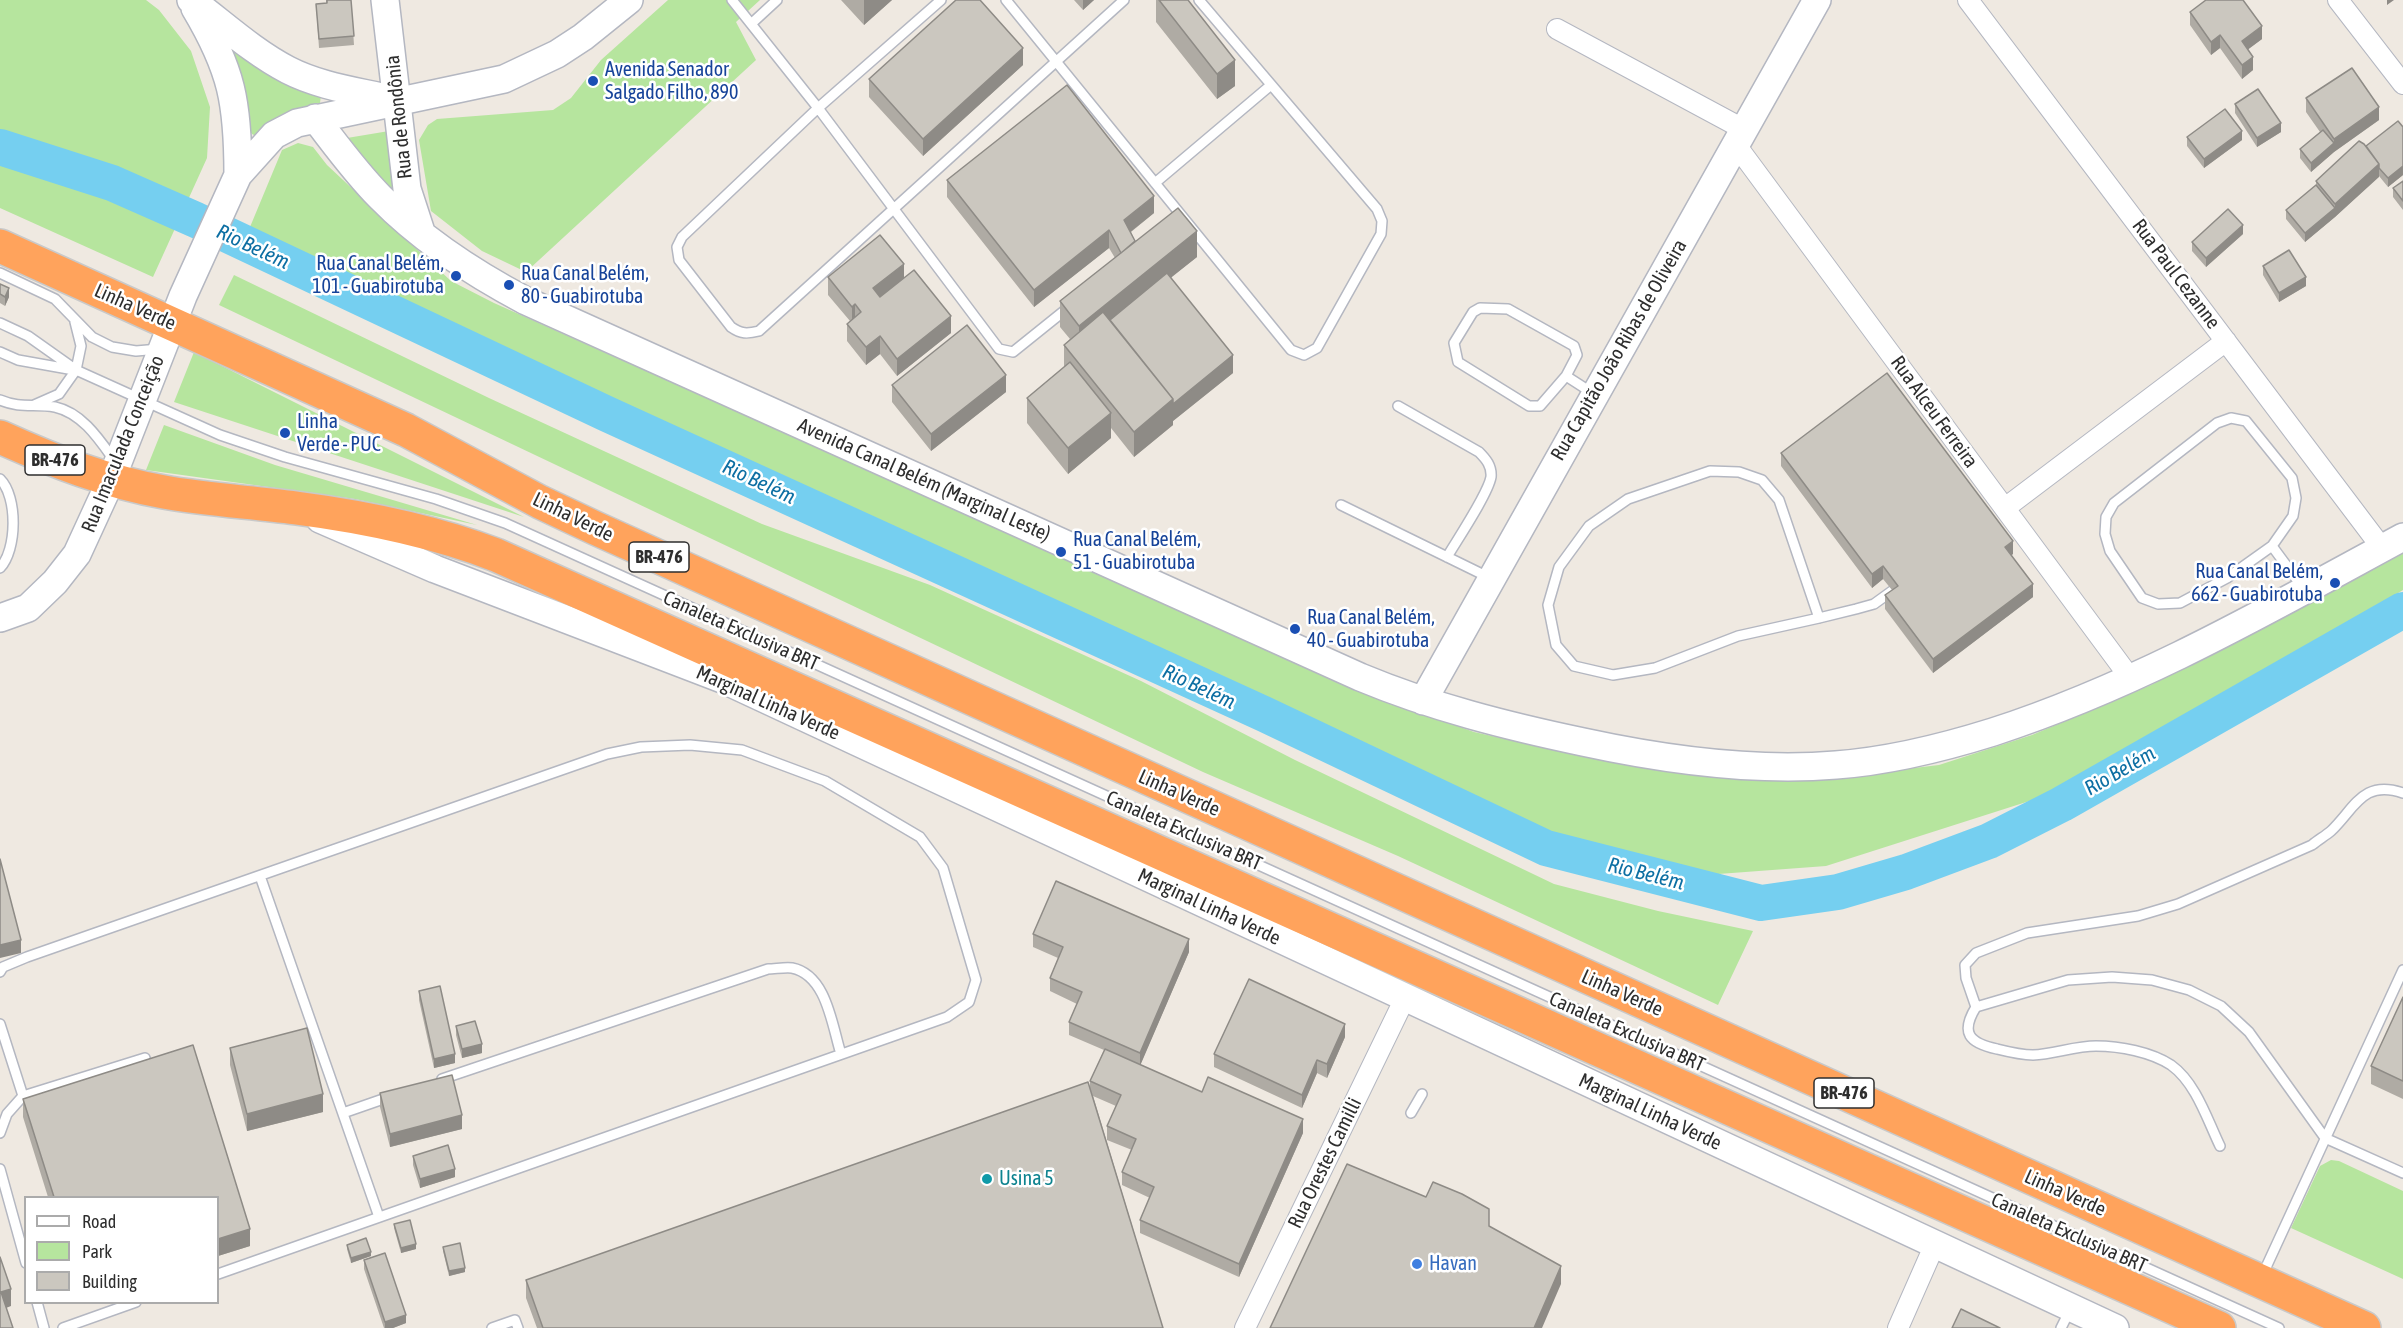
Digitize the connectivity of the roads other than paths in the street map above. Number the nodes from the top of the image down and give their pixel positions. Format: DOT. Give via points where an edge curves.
graph roads {
  1 [pos="190,0"];
  2 [pos="385,0"];
  3 [pos="629,0"];
  4 [pos="732,0"];
  5 [pos="777,0"];
  6 [pos="941,0"];
  7 [pos="1005,0"];
  8 [pos="1124,0"];
  9 [pos="1199,0"];
  10 [pos="1817,0"];
  11 [pos="1968,0"];
  12 [pos="2338,0"];
  13 [pos="751,24"];
  14 [pos="1557,29"];
  15 [pos="1055,60"];
  16 [pos="2403,84"];
  17 [pos="1271,85"];
  18 [pos="397,101"];
  19 [pos="818,108"];
  20 [pos="315,118"];
  21 [pos="1741,137"];
  22 [pos="238,175"];
  23 [pos="1155,183"];
  24 [pos="894,210"];
  25 [pos="421,232"];
  26 [pos="0,246"];
  27 [pos="0,273"];
  28 [pos="1076,301"];
  29 [pos="75,321"];
  30 [pos="0,323"];
  31 [pos="172,323"];
  32 [pos="2226,340"];
  33 [pos="0,352"];
  34 [pos="76,370"];
  35 [pos="1566,376"];
  36 [pos="1594,394"];
  37 [pos="0,400"];
  38 [pos="141,401"];
  39 [pos="32,406"];
  40 [pos="1398,406"];
  41 [pos="0,437"];
  42 [pos="114,472"];
  43 [pos="0,479"];
  44 [pos="1341,505"];
  45 [pos="295,507"];
  46 [pos="2001,512"];
  47 [pos="2393,543"];
  48 [pos="2272,546"];
  49 [pos="1448,557"];
  50 [pos="0,568"];
  51 [pos="1491,578"];
  52 [pos="2304,590"];
  53 [pos="1892,591"];
  54 [pos="0,618"];
  55 [pos="1819,618"];
  56 [pos="2131,679"];
  57 [pos="1423,701"];
  58 [pos="2403,793"];
  59 [pos="260,876"];
  60 [pos="2403,970"];
  61 [pos="0,972"];
  62 [pos="1405,998"];
  63 [pos="1976,1007"];
  64 [pos="0,1024"];
  65 [pos="841,1054"];
  66 [pos="144,1058"];
  67 [pos="432,1083"];
  68 [pos="399,1094"];
  69 [pos="1422,1094"];
  70 [pos="23,1096"];
  71 [pos="343,1113"];
  72 [pos="1411,1113"];
  73 [pos="0,1133"];
  74 [pos="2325,1138"];
  75 [pos="2220,1146"];
  76 [pos="0,1169"];
  77 [pos="2403,1173"];
  78 [pos="379,1217"];
  79 [pos="1935,1244"];
  80 [pos="24,1256"];
  81 [pos="219,1274"];
  82 [pos="2259,1281"];
  83 [pos="38,1304"];
  84 [pos="130,1304"];
  85 [pos="2066,1318"];
  86 [pos="44,1328"];
  87 [pos="63,1328"];
  88 [pos="492,1328"];
  89 [pos="518,1328"];
  90 [pos="1245,1328"];
  91 [pos="1898,1328"];
  92 [pos="2115,1328"];
  93 [pos="2219,1328"];
  94 [pos="2278,1328"];
  95 [pos="2364,1328"];
  1 -- 18 [label="main road" via="289,70 312,80"];
  1 -- 22 [label="main road, Rua Imaculada Conceição" via="210,33 230,80"];
  2 -- 18 [label="main road, Rua de Rondônia"];
  3 -- 18 [label="main road, Rua Imaculada Conceição" via="583,37 531,68 482,85"];
  4 -- 13 [label="lane"];
  5 -- 13 [label="lane"];
  6 -- 19 [label="lane"];
  7 -- 15 [label="lane"];
  8 -- 15 [label="lane"];
  9 -- 17 [label="lane"];
  10 -- 21 [label="main road, Rua Capitão João Ribas de Oliveira"];
  11 -- 32 [label="street, Rua Paul Cezanne"];
  12 -- 16 [label="street"];
  13 -- 19 [label="lane"];
  14 -- 21 [label="street, Rua Alceu Ferreira"];
  15 -- 23 [label="lane"];
  15 -- 24 [label="lane"];
  17 -- 23 [label="lane"];
  17 -- 23 [label="lane" via="1377,209 1382,221 1381,234 1317,348 1304,355 1291,350 1176,218"];
  18 -- 20 [label="main road, Rua Imaculada Conceição"];
  18 -- 25 [label="main road, Rua de Rondônia" via="407,189"];
  19 -- 24 [label="lane"];
  19 -- 24 [label="lane" via="682,237 677,247 678,260 731,327 749,334 759,331"];
  20 -- 22 [label="main road, Rua Imaculada Conceição" via="285,127 274,135"];
  20 -- 25 [label="main road, Avenida Canal Belém (Marginal Leste)" via="380,197"];
  21 -- 36 [label="main road, Rua Capitão João Ribas de Oliveira"];
  21 -- 46 [label="street, Rua Alceu Ferreira"];
  22 -- 31 [label="main road, Rua Imaculada Conceição"];
  24 -- 28 [label="lane" via="999,349 1013,352"];
  25 -- 57 [label="main road, Avenida Canal Belém (Marginal Leste)" via="470,270 526,301 1360,677"];
  26 -- 31 [label="highway, Linha Verde / BR-476"];
  27 -- 29 [label="lane" via="55,299"];
  29 -- 31 [label="lane" via="92,337 112,347 135,351"];
  29 -- 34 [label="lane" via="81,346"];
  30 -- 34 [label="lane, Canaleta Exclusiva BRT" via="28,336"];
  31 -- 38 [label="main road, Rua Imaculada Conceição"];
  31 -- 82 [label="highway, Linha Verde / BR-476" via="406,430 595,528"];
  32 -- 46 [label="street"];
  32 -- 47 [label="street, Rua Paul Cezanne"];
  33 -- 34 [label="lane, Canaleta Exclusiva BRT" via="18,360"];
  34 -- 38 [label="lane, Canaleta Exclusiva BRT"];
  34 -- 39 [label="lane" via="59,394"];
  35 -- 35 [label="lane" via="1540,406 1529,406 1458,362 1454,343 1473,312 1480,308 1508,309 1574,346 1577,355"];
  35 -- 36 [label="lane"];
  36 -- 51 [label="main road, Rua Capitão João Ribas de Oliveira"];
  37 -- 39 [label="lane" via="14,406"];
  38 -- 42 [label="main road, Rua Imaculada Conceição"];
  38 -- 94 [label="lane, Canaleta Exclusiva BRT" via="257,448 436,499 504,523"];
  39 -- 42 [label="lane" via="57,407 79,418 97,436"];
  40 -- 49 [label="lane" via="1479,452 1489,463 1491,476 1486,490"];
  41 -- 42 [label="highway, BR-476" via="40,455"];
  42 -- 45 [label="highway, BR-476" via="192,496"];
  42 -- 54 [label="main road, Rua Imaculada Conceição" via="77,554 28,608"];
  43 -- 50 [label="lane" via="7,486 12,504 13,526 7,560"];
  44 -- 49 [label="lane"];
  45 -- 62 [label="main road, Marginal Linha Verde" via="435,569 722,679"];
  45 -- 93 [label="highway, BR-476" via="407,526 496,555"];
  46 -- 56 [label="street, Rua Alceu Ferreira"];
  47 -- 52 [label="main road, Avenida Canal Belém (Marginal Leste)"];
  48 -- 48 [label="lane" via="2293,516 2296,498 2292,478 2246,421 2231,418 2217,423 2114,503 2106,517 2110,551 2142,598 2158,604 2180,603 2227,578"];
  48 -- 52 [label="lane"];
  49 -- 51 [label="lane"];
  51 -- 57 [label="main road, Rua Capitão João Ribas de Oliveira"];
  52 -- 56 [label="main road, Avenida Canal Belém (Marginal Leste)"];
  53 -- 55 [label="lane" via="1874,604"];
  55 -- 55 [label="lane" via="1738,636 1654,668 1613,675 1574,666 1556,645 1548,605 1558,567 1589,526 1628,499 1710,471 1739,472 1762,480 1779,500"];
  56 -- 57 [label="main road, Avenida Canal Belém (Marginal Leste)" via="2033,719 1928,750 1873,761 1794,768 1701,761 1602,746 1482,719"];
  58 -- 63 [label="lane" via="2378,789 2358,798 2331,831 2312,845 2178,904 2138,916 2027,933 1976,952 1965,965"];
  59 -- 61 [label="lane" via="27,957"];
  59 -- 65 [label="lane" via="607,754 642,747 742,750 844,792 920,837 943,868 976,980 969,1002 947,1017"];
  59 -- 71 [label="lane"];
  60 -- 74 [label="lane"];
  62 -- 79 [label="main road, Marginal Linha Verde"];
  62 -- 90 [label="street, Rua Orestes Camilli"];
  63 -- 74 [label="lane" via="2068,980 2152,980 2189,990 2221,1006 2249,1032"];
  63 -- 75 [label="lane" via="1968,1020 1968,1034 1975,1043 1988,1047 2020,1054 2116,1047 2146,1054 2171,1066 2192,1087"];
  64 -- 70 [label="lane"];
  65 -- 67 [label="lane" via="823,997 813,979 792,968 768,969"];
  65 -- 78 [label="lane"];
  66 -- 70 [label="lane"];
  68 -- 71 [label="lane"];
  69 -- 72 [label="lane"];
  70 -- 73 [label="lane" via="7,1114"];
  71 -- 78 [label="lane"];
  74 -- 77 [label="lane"];
  74 -- 82 [label="lane"];
  76 -- 80 [label="lane"];
  78 -- 81 [label="lane"];
  79 -- 85 [label="main road, Marginal Linha Verde"];
  79 -- 91 [label="street"];
  82 -- 95 [label="highway, Linha Verde / BR-476"];
  83 -- 86 [label="lane"];
  84 -- 87 [label="lane"];
  85 -- 92 [label="main road, Marginal Linha Verde"];
  88 -- 89 [label="lane" via="515,1320"];
}
